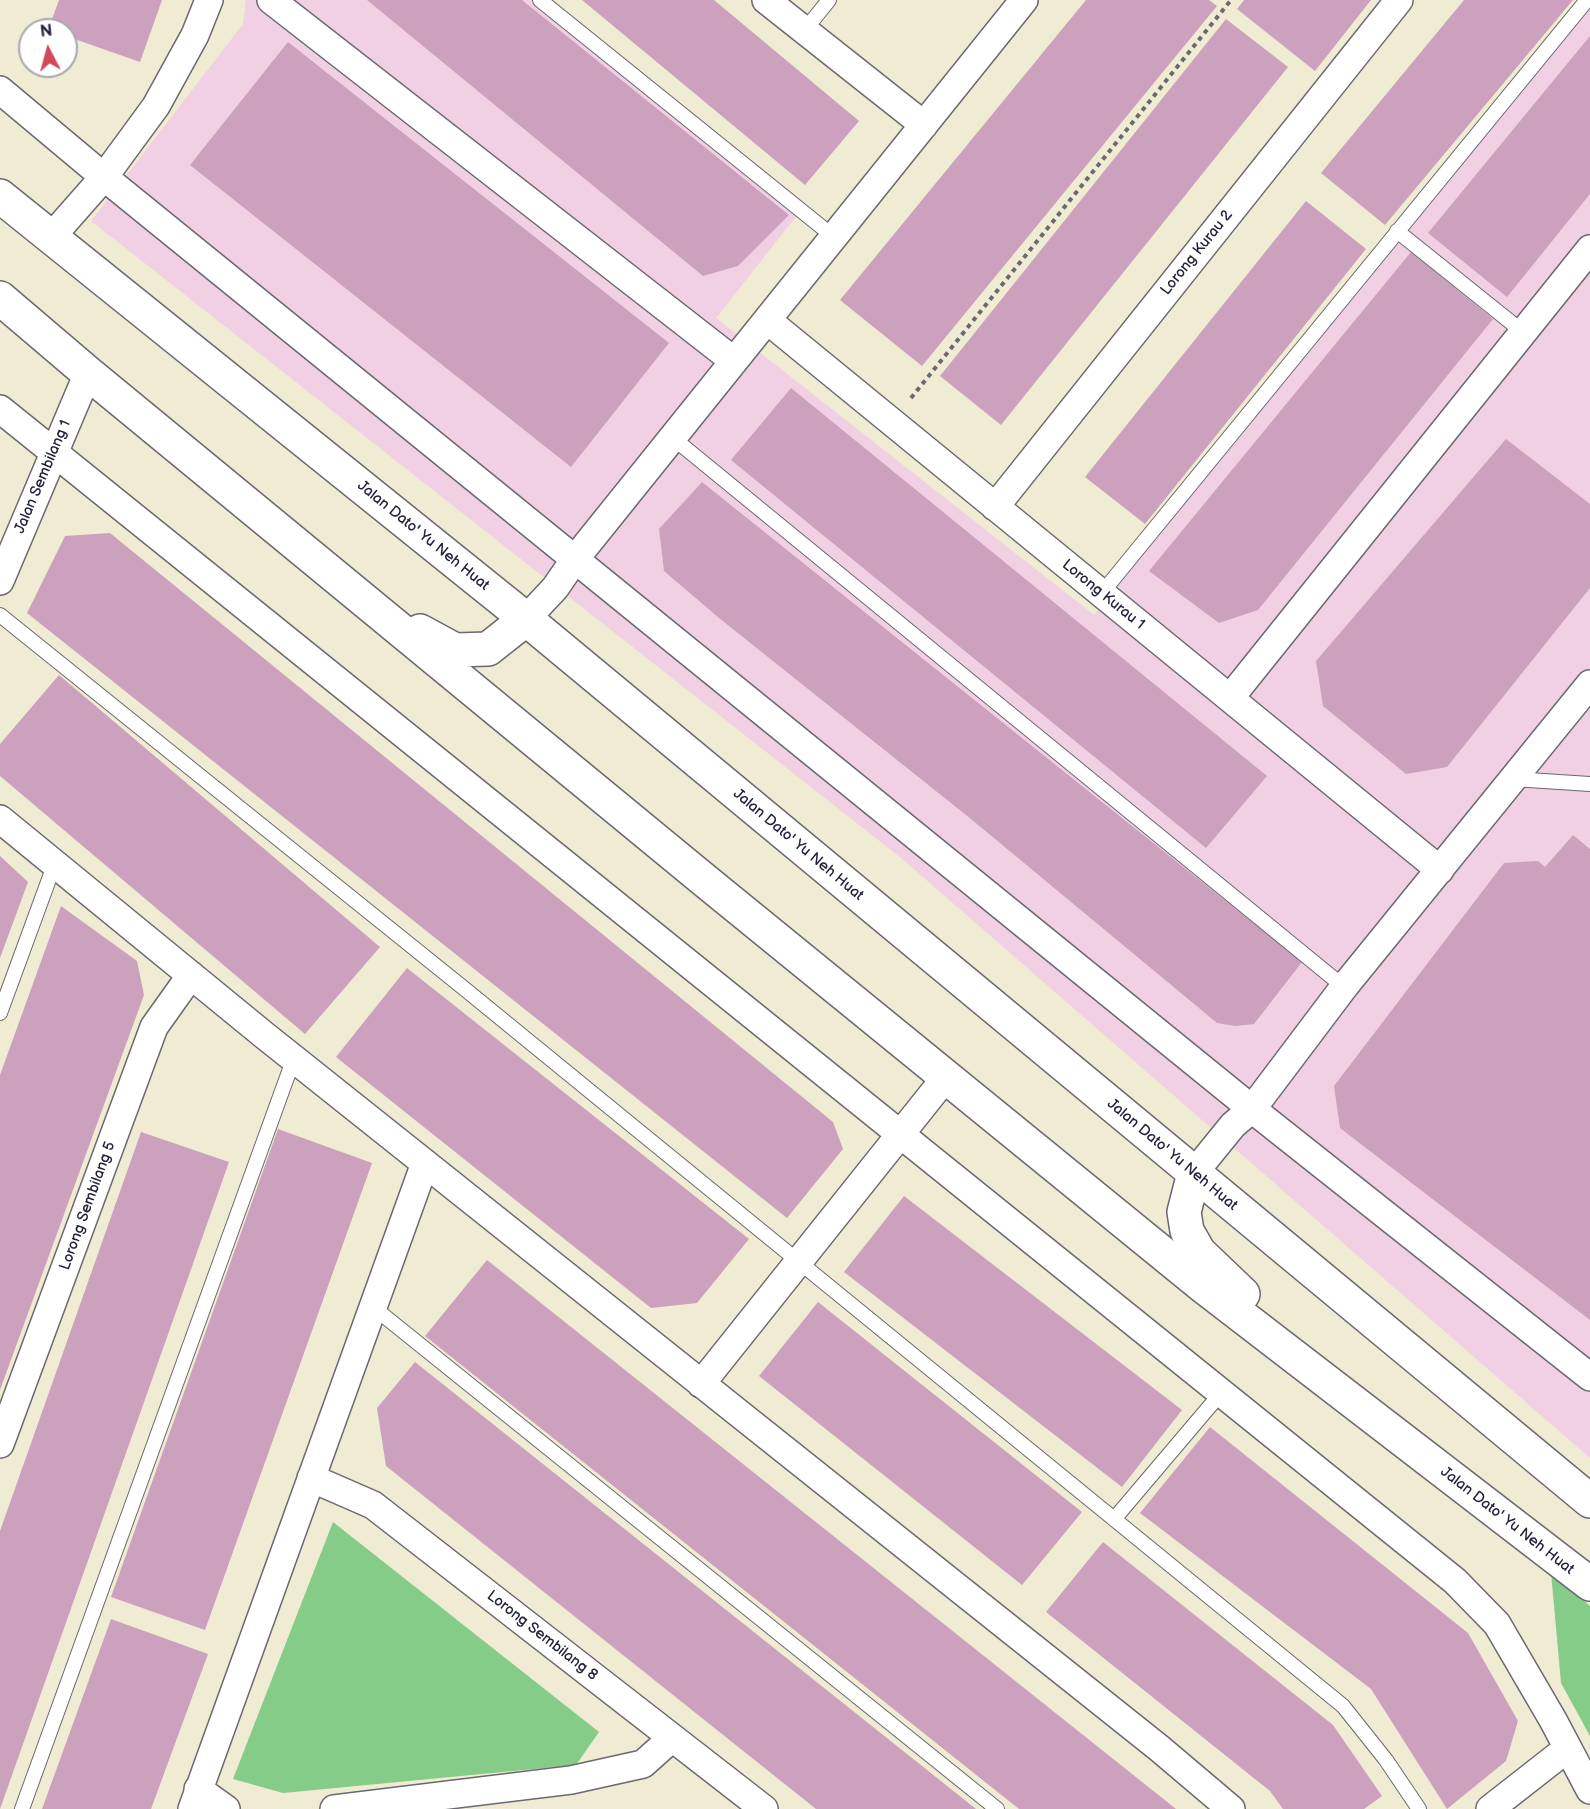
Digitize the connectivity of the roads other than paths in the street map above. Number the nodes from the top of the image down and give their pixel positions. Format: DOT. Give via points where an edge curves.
graph roads {
  1 [pos="209,0"];
  2 [pos="271,0"];
  3 [pos="540,0"];
  4 [pos="766,0"];
  5 [pos="829,0"];
  6 [pos="1024,0"];
  7 [pos="1399,0"];
  8 [pos="1587,0"];
  9 [pos="804,31"];
  10 [pos="0,90"];
  11 [pos="924,125"];
  12 [pos="104,177"];
  13 [pos="0,196"];
  14 [pos="1398,231"];
  15 [pos="52,236"];
  16 [pos="834,237"];
  17 [pos="1590,249"];
  18 [pos="0,298"];
  19 [pos="767,320"];
  20 [pos="1523,332"];
  21 [pos="734,361"];
  22 [pos="88,373"];
  23 [pos="0,409"];
  24 [pos="673,438"];
  25 [pos="54,451"];
  26 [pos="995,507"];
  27 [pos="575,560"];
  28 [pos="0,581"];
  29 [pos="1101,594"];
  30 [pos="362,599"];
  31 [pos="0,615"];
  32 [pos="526,619"];
  33 [pos="1590,684"];
  34 [pos="1230,698"];
  35 [pos="1513,779"];
  36 [pos="1590,784"];
  37 [pos="0,819"];
  38 [pos="55,863"];
  39 [pos="1440,870"];
  40 [pos="191,975"];
  41 [pos="1344,987"];
  42 [pos="0,1013"];
  43 [pos="294,1058"];
  44 [pos="946,1077"];
  45 [pos="1252,1109"];
  46 [pos="901,1134"];
  47 [pos="426,1163"];
  48 [pos="1194,1173"];
  49 [pos="799,1261"];
  50 [pos="374,1307"];
  51 [pos="1590,1377"];
  52 [pos="701,1384"];
  53 [pos="1334,1387"];
  54 [pos="1221,1393"];
  55 [pos="0,1444"];
  56 [pos="311,1478"];
  57 [pos="1590,1501"];
  58 [pos="1115,1518"];
  59 [pos="1590,1584"];
  60 [pos="672,1738"];
  61 [pos="1568,1748"];
  62 [pos="1590,1790"];
  63 [pos="195,1799"];
  64 [pos="22,1809"];
  65 [pos="226,1809"];
  66 [pos="334,1809"];
  67 [pos="764,1809"];
  68 [pos="997,1809"];
  69 [pos="1231,1809"];
  70 [pos="1419,1809"];
  71 [pos="1490,1809"];
  1 -- 12 [label="street" via="195,35 156,106"];
  2 -- 21 [label="street"];
  3 -- 16 [label="lane"];
  4 -- 9 [label="street"];
  5 -- 9 [label="lane"];
  6 -- 11 [label="street"];
  7 -- 26 [label="street, Lorong Kurau 2"];
  8 -- 14 [label="lane"];
  9 -- 11 [label="street"];
  10 -- 12 [label="street"];
  11 -- 16 [label="street"];
  12 -- 15 [label="street"];
  12 -- 27 [label="street"];
  13 -- 15 [label="main road, Jalan Dato' Yu Neh Huat"];
  14 -- 20 [label="lane"];
  14 -- 29 [label="lane"];
  15 -- 32 [label="main road, Jalan Dato' Yu Neh Huat"];
  16 -- 19 [label="street"];
  17 -- 20 [label="street"];
  18 -- 22 [label="main road, Jalan Dato' Yu Neh Huat"];
  19 -- 21 [label="street"];
  19 -- 26 [label="street, Lorong Kurau 1"];
  20 -- 34 [label="street"];
  21 -- 24 [label="street"];
  22 -- 25 [label="street, Jalan Sembilang 1"];
  22 -- 30 [label="main road, Jalan Dato' Yu Neh Huat"];
  23 -- 25 [label="street"];
  24 -- 27 [label="street"];
  24 -- 41 [label="lane"];
  25 -- 28 [label="street, Jalan Sembilang 1"];
  25 -- 46 [label="street"];
  26 -- 29 [label="street, Lorong Kurau 1"];
  27 -- 32 [label="street"];
  27 -- 45 [label="street"];
  29 -- 34 [label="street, Lorong Kurau 1"];
  30 -- 32 [label="main road" via="455,650 488,649"];
  30 -- 44 [label="main road, Jalan Dato' Yu Neh Huat"];
  31 -- 49 [label="lane"];
  32 -- 48 [label="main road, Jalan Dato' Yu Neh Huat"];
  33 -- 35 [label="street"];
  34 -- 39 [label="street, Lorong Kurau 1"];
  35 -- 36 [label="lane"];
  35 -- 39 [label="street"];
  37 -- 38 [label="street"];
  38 -- 40 [label="street"];
  38 -- 42 [label="lane"];
  39 -- 41 [label="street"];
  40 -- 43 [label="street"];
  40 -- 55 [label="street, Lorong Sembilang 5" via="153,1027"];
  41 -- 45 [label="street"];
  43 -- 47 [label="street"];
  43 -- 64 [label="lane"];
  44 -- 46 [label="street"];
  44 -- 53 [label="main road, Jalan Dato' Yu Neh Huat" via="1204,1287"];
  45 -- 48 [label="street" via="1233,1125"];
  45 -- 51 [label="street"];
  46 -- 49 [label="street"];
  46 -- 54 [label="street"];
  47 -- 50 [label="street"];
  47 -- 52 [label="street"];
  48 -- 53 [label="main road" via="1184,1212 1187,1231 1199,1252"];
  48 -- 57 [label="main road, Jalan Dato' Yu Neh Huat"];
  49 -- 52 [label="street"];
  49 -- 58 [label="lane"];
  50 -- 56 [label="street"];
  50 -- 68 [label="lane"];
  52 -- 69 [label="street"];
  53 -- 59 [label="main road, Jalan Dato' Yu Neh Huat"];
  54 -- 58 [label="lane"];
  54 -- 61 [label="street" via="1455,1581 1497,1624"];
  56 -- 60 [label="street, Lorong Sembilang 8" via="373,1504"];
  56 -- 63 [label="street"];
  58 -- 70 [label="lane" via="1343,1706"];
  60 -- 66 [label="street" via="643,1764 571,1780"];
  60 -- 67 [label="street, Lorong Sembilang 8"];
  61 -- 62 [label="street"];
  61 -- 71 [label="street"];
  63 -- 65 [label="street"];
}
